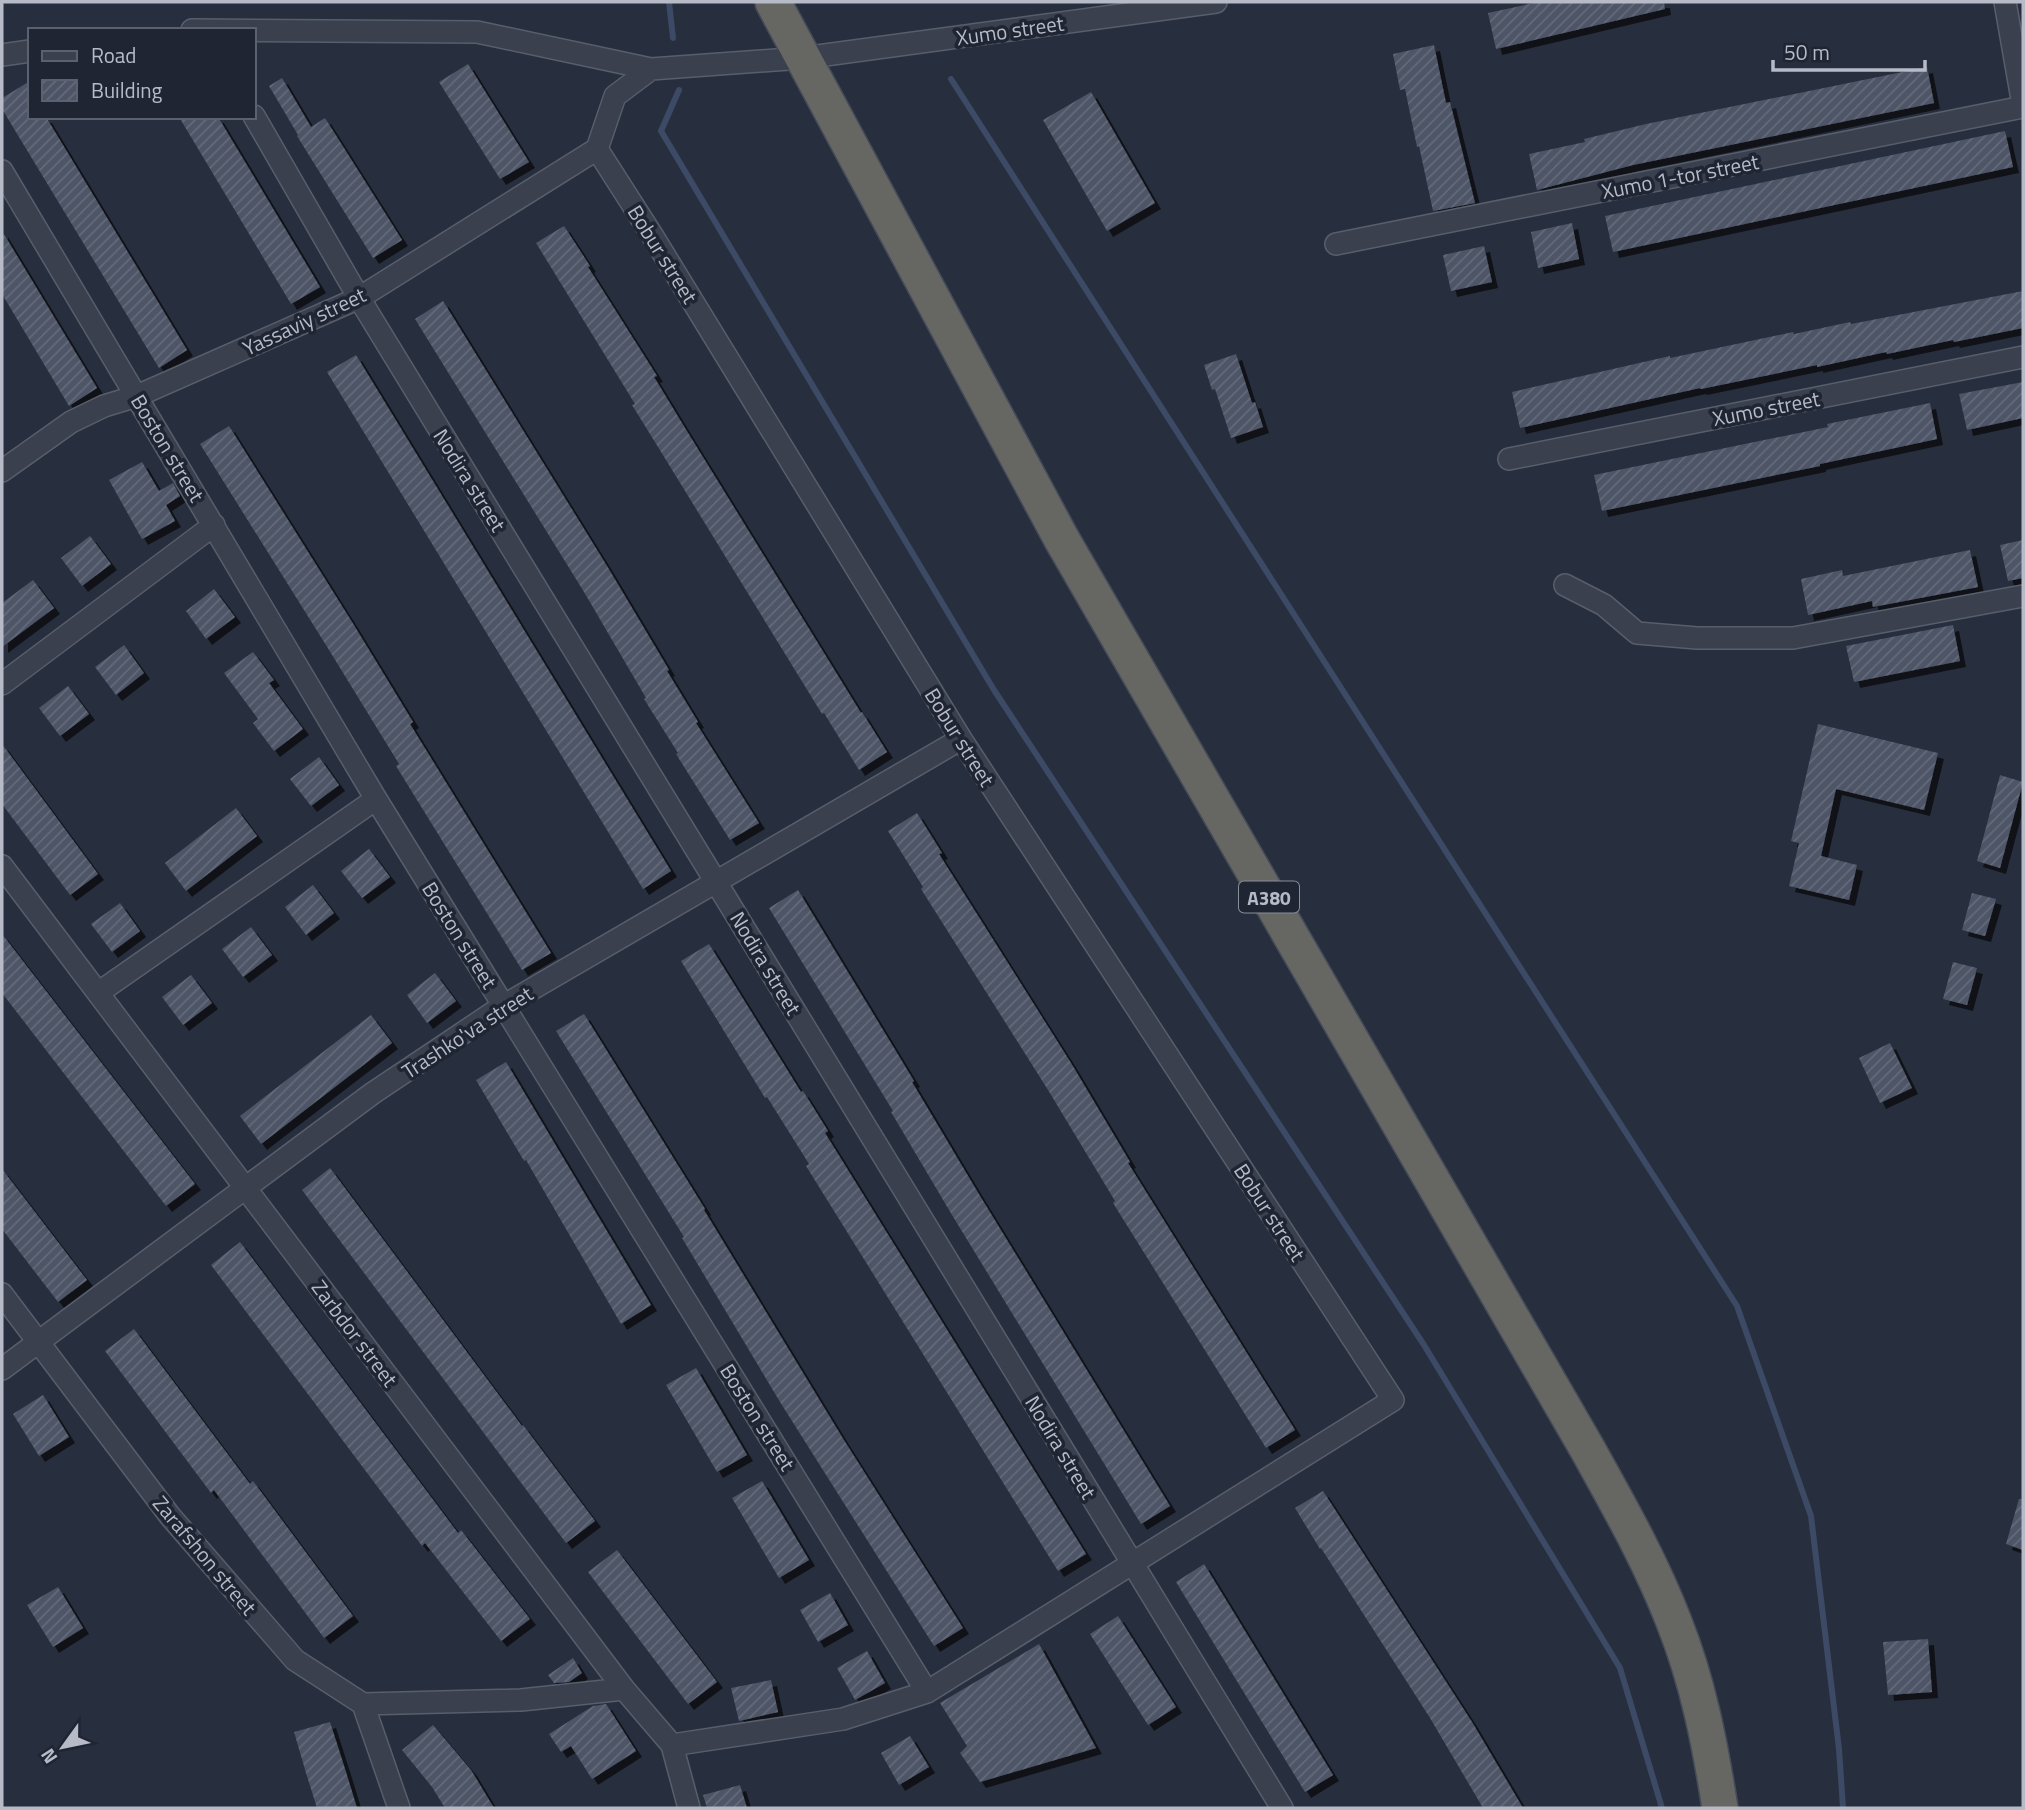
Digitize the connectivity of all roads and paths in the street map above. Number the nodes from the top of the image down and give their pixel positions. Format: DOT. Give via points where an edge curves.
graph roads {
  1 [pos="773,2"];
  2 [pos="1216,2"];
  3 [pos="2005,2"];
  4 [pos="256,30"];
  5 [pos="28,51"];
  6 [pos="2,55"];
  7 [pos="803,58"];
  8 [pos="651,69"];
  9 [pos="2023,106"];
  10 [pos="256,119"];
  11 [pos="597,149"];
  12 [pos="2,171"];
  13 [pos="1336,244"];
  14 [pos="359,298"];
  15 [pos="2023,357"];
  16 [pos="137,397"];
  17 [pos="1509,459"];
  18 [pos="2,471"];
  19 [pos="214,525"];
  20 [pos="1564,585"];
  21 [pos="2023,596"];
  22 [pos="2,684"];
  23 [pos="961,739"];
  24 [pos="376,799"];
  25 [pos="2,866"];
  26 [pos="717,883"];
  27 [pos="98,993"];
  28 [pos="503,1006"];
  29 [pos="244,1187"];
  30 [pos="2,1294"];
  31 [pos="39,1342"];
  32 [pos="2,1369"];
  33 [pos="1133,1566"];
  34 [pos="624,1689"];
  35 [pos="928,1692"];
  36 [pos="363,1704"];
  37 [pos="673,1745"];
  38 [pos="400,1808"];
  39 [pos="689,1808"];
  40 [pos="1282,1808"];
  41 [pos="1720,1808"];
  1 -- 7 [label="highway, A380"];
  2 -- 7 [label="street, Xumo street"];
  3 -- 9 [label="street"];
  4 -- 8 [label="street, Xumo street" via="477,32"];
  5 -- 6 [label="street"];
  7 -- 8 [label="street, Xumo street"];
  7 -- 41 [label="highway, A380" via="1061,538 1638,1542 1691,1669 1708,1732"];
  8 -- 11 [label="street" via="615,96"];
  9 -- 13 [label="street, Xumo 1-tor street"];
  10 -- 14 [label="street, Nodira street"];
  11 -- 14 [label="street, Yassaviy street"];
  11 -- 23 [label="street, Bobur street"];
  12 -- 16 [label="street, Boston street"];
  14 -- 16 [label="street, Yassaviy street"];
  14 -- 26 [label="street, Nodira street"];
  15 -- 17 [label="street, Xumo street"];
  16 -- 18 [label="street, Yassaviy street" via="71,422"];
  16 -- 19 [label="street, Boston street"];
  19 -- 22 [label="street"];
  19 -- 24 [label="street, Boston street"];
  20 -- 21 [label="street" via="1604,605 1637,633 1697,638 1793,638"];
  23 -- 26 [label="street, Trashko'va street"];
  23 -- 33 [label="street, Bobur street" via="1393,1400"];
  24 -- 27 [label="street"];
  24 -- 28 [label="street, Boston street"];
  25 -- 27 [label="street, Zarbdor street"];
  26 -- 28 [label="street, Trashko'va street"];
  26 -- 33 [label="street, Nodira street"];
  27 -- 29 [label="street, Zarbdor street"];
  28 -- 29 [label="street, Trashko'va street"];
  28 -- 35 [label="street, Boston street"];
  29 -- 31 [label="street, Trashko'va street"];
  29 -- 34 [label="street, Zarbdor street"];
  30 -- 31 [label="street, Zarafshon street"];
  31 -- 32 [label="street, Trashko'va street"];
  31 -- 36 [label="street, Zarafshon street" via="170,1516 295,1660"];
  33 -- 35 [label="street"];
  33 -- 40 [label="street, Nodira street"];
  34 -- 36 [label="street" via="521,1700"];
  34 -- 37 [label="street, Zarbdor street"];
  35 -- 37 [label="street" via="844,1719"];
  36 -- 38 [label="street"];
  37 -- 39 [label="street, Zarbdor street"];
}
